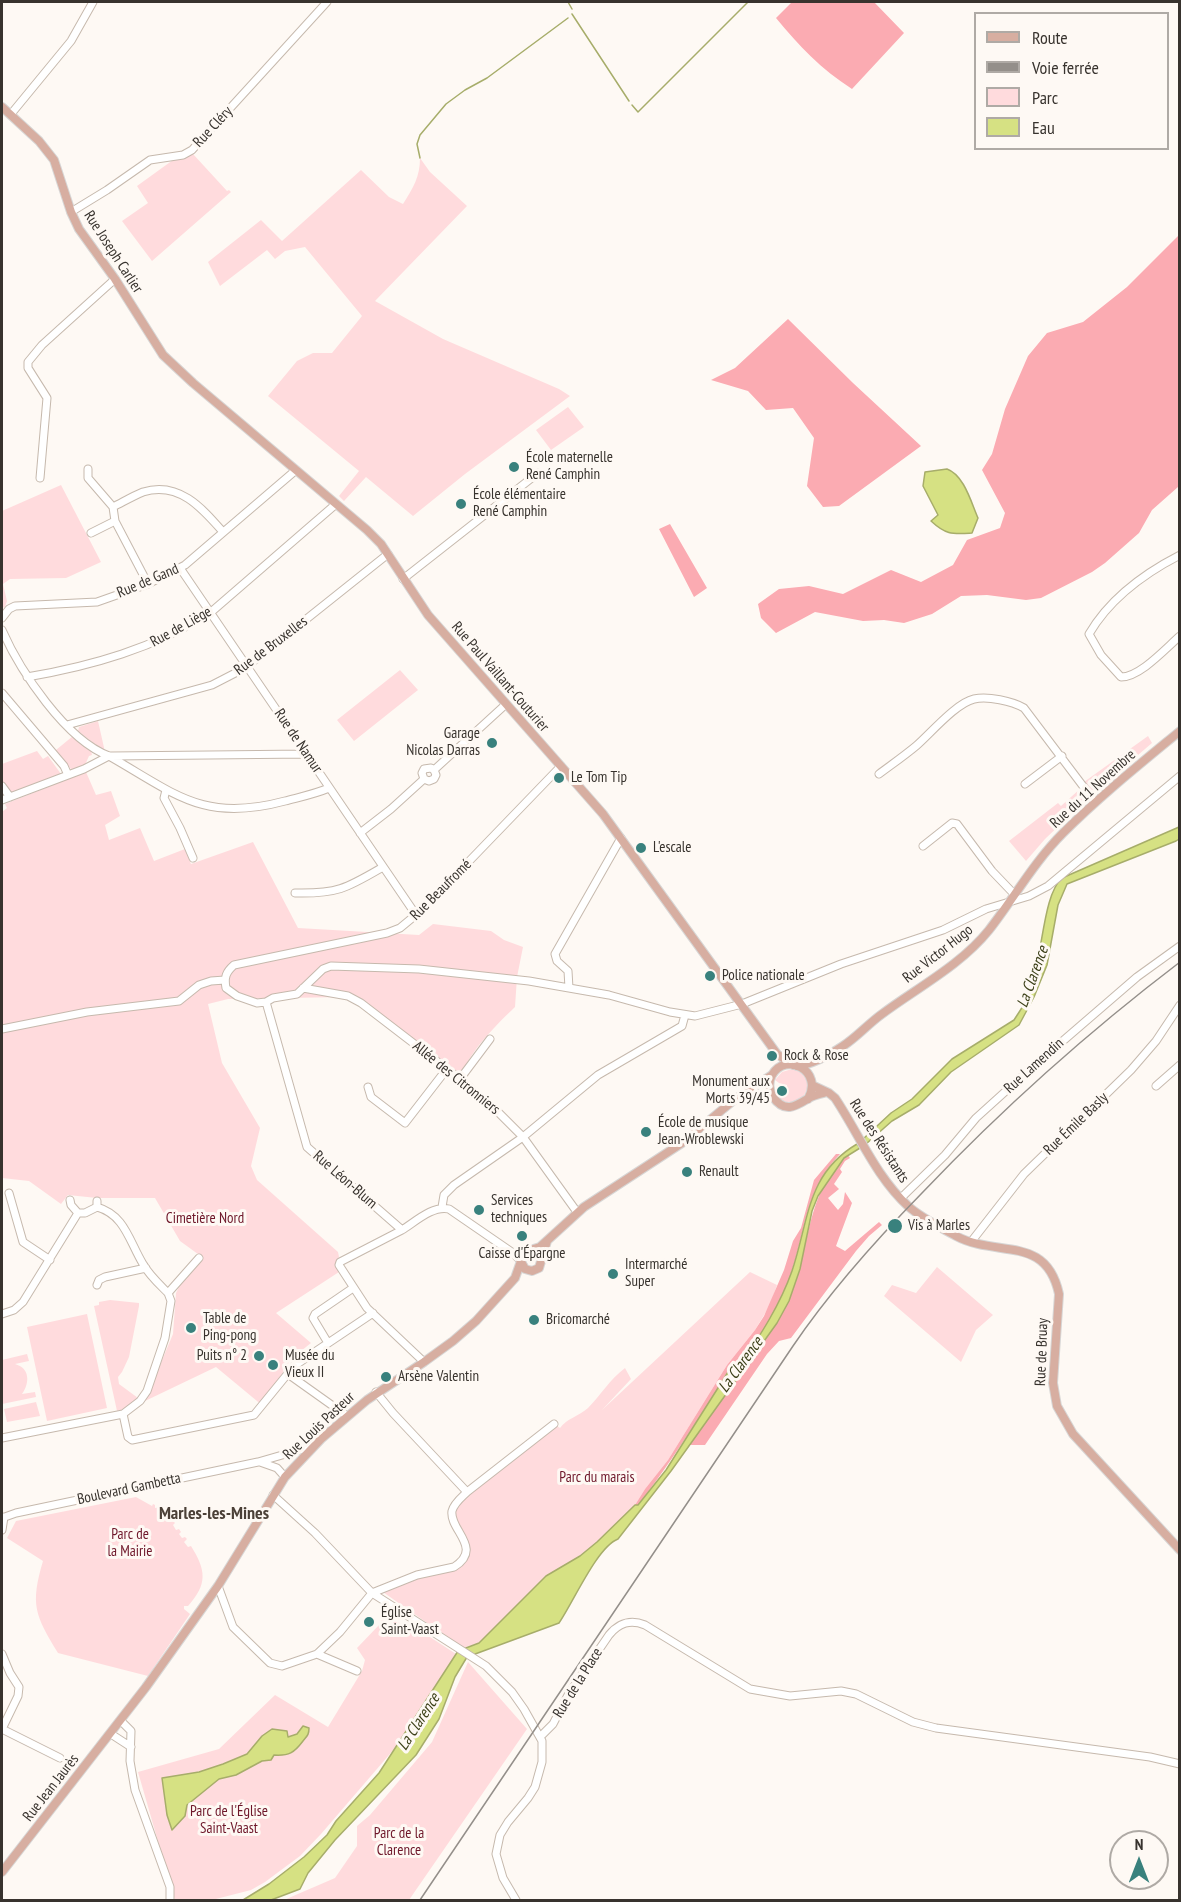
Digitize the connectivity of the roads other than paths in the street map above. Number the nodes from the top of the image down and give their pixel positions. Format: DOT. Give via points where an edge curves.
graph roads {
  1 [pos="93,2"];
  2 [pos="327,2"];
  3 [pos="2,107"];
  4 [pos="11,114"];
  5 [pos="71,212"];
  6 [pos="115,279"];
  7 [pos="163,355"];
  8 [pos="88,469"];
  9 [pos="296,470"];
  10 [pos="538,473"];
  11 [pos="40,478"];
  12 [pos="336,504"];
  13 [pos="113,507"];
  14 [pos="115,521"];
  15 [pos="223,532"];
  16 [pos="91,533"];
  17 [pos="388,554"];
  18 [pos="1179,555"];
  19 [pos="180,568"];
  20 [pos="403,579"];
  21 [pos="148,584"];
  22 [pos="210,613"];
  23 [pos="3,616"];
  24 [pos="2,630"];
  25 [pos="1179,636"];
  26 [pos="247,666"];
  27 [pos="27,677"];
  28 [pos="2,693"];
  29 [pos="4,703"];
  30 [pos="505,705"];
  31 [pos="67,725"];
  32 [pos="1179,731"];
  33 [pos="308,754"];
  34 [pos="109,756"];
  35 [pos="1062,756"];
  36 [pos="561,766"];
  37 [pos="879,774"];
  38 [pos="69,775"];
  39 [pos="1179,776"];
  40 [pos="1025,784"];
  41 [pos="2,786"];
  42 [pos="329,788"];
  43 [pos="166,790"];
  44 [pos="10,797"];
  45 [pos="2,800"];
  46 [pos="1095,802"];
  47 [pos="360,832"];
  48 [pos="621,838"];
  49 [pos="923,846"];
  50 [pos="193,858"];
  51 [pos="383,867"];
  52 [pos="295,893"];
  53 [pos="1012,898"];
  54 [pos="414,915"];
  55 [pos="1179,946"];
  56 [pos="225,980"];
  57 [pos="303,988"];
  58 [pos="569,988"];
  59 [pos="266,1002"];
  60 [pos="742,1004"];
  61 [pos="1179,1005"];
  62 [pos="685,1015"];
  63 [pos="2,1029"];
  64 [pos="490,1039"];
  65 [pos="777,1054"];
  66 [pos="818,1059"];
  67 [pos="795,1065"];
  68 [pos="1179,1065"];
  69 [pos="446,1070"];
  70 [pos="774,1073"];
  71 [pos="460,1079"];
  72 [pos="811,1080"];
  73 [pos="1156,1086"];
  74 [pos="368,1087"];
  75 [pos="826,1092"];
  76 [pos="746,1093"];
  77 [pos="771,1093"];
  78 [pos="808,1099"];
  79 [pos="523,1137"];
  80 [pos="9,1193"];
  81 [pos="901,1198"];
  82 [pos="70,1200"];
  83 [pos="442,1207"];
  84 [pos="577,1212"];
  85 [pos="78,1213"];
  86 [pos="402,1230"];
  87 [pos="547,1241"];
  88 [pos="971,1242"];
  89 [pos="530,1250"];
  90 [pos="508,1251"];
  91 [pos="542,1257"];
  92 [pos="199,1258"];
  93 [pos="50,1260"];
  94 [pos="522,1265"];
  95 [pos="146,1268"];
  96 [pos="97,1285"];
  97 [pos="354,1288"];
  98 [pos="168,1293"];
  99 [pos="373,1313"];
  100 [pos="2,1314"];
  101 [pos="328,1343"];
  102 [pos="424,1362"];
  103 [pos="288,1374"];
  104 [pos="376,1392"];
  105 [pos="123,1414"];
  106 [pos="347,1416"];
  107 [pos="554,1424"];
  108 [pos="2,1438"];
  109 [pos="321,1439"];
  110 [pos="281,1456"];
  111 [pos="258,1462"];
  112 [pos="293,1468"];
  113 [pos="285,1477"];
  114 [pos="467,1492"];
  115 [pos="273,1496"];
  116 [pos="2,1516"];
  117 [pos="2,1530"];
  118 [pos="1179,1550"];
  119 [pos="218,1586"];
  120 [pos="372,1593"];
  121 [pos="2,1654"];
  122 [pos="317,1654"];
  123 [pos="357,1671"];
  124 [pos="10,1673"];
  125 [pos="2,1676"];
  126 [pos="121,1720"];
  127 [pos="2,1729"];
  128 [pos="111,1734"];
  129 [pos="540,1737"];
  130 [pos="131,1747"];
  131 [pos="60,1758"];
  132 [pos="1179,1764"];
  133 [pos="2,1872"];
  134 [pos="2,1881"];
  135 [pos="170,1900"];
  136 [pos="516,1900"];
  1 -- 4 [label="street" via="71,41"];
  2 -- 5 [label="street, Rue Cléry" via="192,150 150,160"];
  3 -- 4 [label="main road, Rue Joseph Carlier"];
  4 -- 5 [label="main road, Rue Joseph Carlier" via="54,160"];
  5 -- 6 [label="main road, Rue Joseph Carlier"];
  6 -- 7 [label="main road, Rue Joseph Carlier"];
  6 -- 11 [label="street" via="28,362 47,398"];
  7 -- 9 [label="main road, Rue Paul Vaillant-Couturier"];
  8 -- 13 [label="street" via="87,477"];
  9 -- 12 [label="main road, Rue Paul Vaillant-Couturier"];
  9 -- 15 [label="street, Rue de Gand"];
  10 -- 20 [label="street"];
  12 -- 17 [label="main road, Rue Paul Vaillant-Couturier"];
  12 -- 22 [label="street, Rue de Liège"];
  13 -- 14 [label="street"];
  13 -- 15 [label="street" via="142,492 181,493 193,500"];
  14 -- 16 [label="street"];
  14 -- 21 [label="street"];
  15 -- 19 [label="street, Rue de Gand"];
  17 -- 20 [label="main road, Rue Paul Vaillant-Couturier"];
  17 -- 26 [label="street, Rue de Bruxelles"];
  18 -- 25 [label="street" via="1126,588 1089,634 1101,656 1121,677 1139,671"];
  19 -- 21 [label="street, Rue de Gand"];
  19 -- 22 [label="street, Rue de Namur"];
  20 -- 30 [label="main road, Rue Paul Vaillant-Couturier" via="428,615"];
  21 -- 23 [label="street, Rue de Gand" via="97,602 15,606"];
  22 -- 26 [label="street, Rue de Namur"];
  22 -- 27 [label="street, Rue de Liège" via="134,651"];
  24 -- 27 [label="street"];
  26 -- 31 [label="street, Rue de Bruxelles" via="212,685"];
  26 -- 33 [label="street, Rue de Namur"];
  27 -- 31 [label="street"];
  28 -- 29 [label="street"];
  29 -- 38 [label="street"];
  30 -- 36 [label="main road, Rue Paul Vaillant-Couturier"];
  30 -- 47 [label="street" via="434,770 434,779 424,779"];
  31 -- 34 [label="street" via="91,747"];
  32 -- 46 [label="main road, Rue du 11 Novembre"];
  33 -- 34 [label="street"];
  33 -- 42 [label="street, Rue de Namur"];
  34 -- 38 [label="street"];
  34 -- 43 [label="street"];
  35 -- 37 [label="street" via="1024,708 975,699"];
  35 -- 40 [label="street"];
  35 -- 46 [label="street"];
  36 -- 48 [label="main road, Rue Paul Vaillant-Couturier"];
  36 -- 54 [label="street, Rue Beaufromé"];
  38 -- 44 [label="street"];
  39 -- 53 [label="street" via="1048,886 1029,896"];
  41 -- 44 [label="street"];
  42 -- 43 [label="street" via="270,805 232,810 204,806"];
  42 -- 47 [label="street, Rue de Namur"];
  43 -- 50 [label="street" via="164,798"];
  44 -- 45 [label="street"];
  46 -- 53 [label="main road, Rue du 11 Novembre" via="1061,835"];
  47 -- 51 [label="street, Rue de Namur"];
  48 -- 58 [label="street" via="555,954 568,971"];
  48 -- 60 [label="main road, Rue Paul Vaillant-Couturier"];
  49 -- 53 [label="street" via="952,823 957,824"];
  51 -- 52 [label="street" via="348,888"];
  51 -- 54 [label="street, Rue de Namur"];
  53 -- 60 [label="street" via="944,930 841,964"];
  53 -- 66 [label="main road, Rue Victor Hugo" via="968,951 842,1047"];
  54 -- 56 [label="street, Rue Beaufromé" via="387,933 234,965"];
  55 -- 81 [label="street, Rue Lamendin" via="1120,992 976,1118"];
  56 -- 59 [label="street" via="229,992 257,1003"];
  56 -- 63 [label="street" via="199,985 179,1001 87,1012"];
  57 -- 58 [label="street" via="323,969 344,965 419,969"];
  57 -- 59 [label="street" via="297,994"];
  57 -- 69 [label="street, Allée des Citronniers" via="348,996 361,1003"];
  58 -- 62 [label="street"];
  59 -- 86 [label="street, Rue Léon-Blum" via="307,1147"];
  60 -- 62 [label="street" via="701,1015"];
  60 -- 65 [label="main road, Rue Paul Vaillant-Couturier"];
  61 -- 88 [label="street, Rue Émile Basly" via="1138,1062 1024,1174"];
  62 -- 79 [label="street" via="682,1026 598,1075"];
  64 -- 71 [label="street"];
  65 -- 67 [label="main road"];
  65 -- 70 [label="main road" via="779,1062"];
  66 -- 67 [label="main road, Rue Victor Hugo"];
  66 -- 72 [label="main road"];
  67 -- 70 [label="main road"];
  67 -- 72 [label="main road" via="805,1070"];
  68 -- 73 [label="street"];
  69 -- 71 [label="street, Allée des Citronniers"];
  69 -- 74 [label="street" via="405,1122 371,1097"];
  70 -- 76 [label="main road"];
  70 -- 77 [label="main road"];
  71 -- 79 [label="street, Allée des Citronniers"];
  72 -- 75 [label="main road"];
  72 -- 78 [label="main road"];
  75 -- 78 [label="main road"];
  75 -- 81 [label="main road, Rue des Résistants" via="838,1102 863,1146"];
  76 -- 77 [label="main road"];
  76 -- 84 [label="main road" via="682,1143"];
  77 -- 78 [label="main road" via="778,1103 788,1107 799,1106"];
  79 -- 83 [label="street" via="454,1185 444,1195"];
  79 -- 84 [label="street, Allée des Citronniers"];
  80 -- 93 [label="street" via="23,1242"];
  81 -- 88 [label="main road, Rue des Résistants" via="942,1228"];
  82 -- 85 [label="street"];
  83 -- 86 [label="street"];
  83 -- 90 [label="street"];
  84 -- 87 [label="main road"];
  85 -- 93 [label="street"];
  85 -- 95 [label="street" via="97,1204 113,1214 121,1221"];
  86 -- 97 [label="street" via="340,1262 340,1269"];
  87 -- 89 [label="main road"];
  87 -- 91 [label="main road"];
  88 -- 118 [label="main road, Rue de Bruay" via="1030,1254 1049,1268 1059,1294 1053,1383 1057,1406 1072,1434"];
  89 -- 90 [label="street"];
  89 -- 91 [label="main road"];
  89 -- 94 [label="main road" via="522,1254"];
  90 -- 94 [label="street"];
  91 -- 94 [label="main road" via="539,1268 532,1272"];
  92 -- 98 [label="street"];
  93 -- 100 [label="street" via="20,1306"];
  94 -- 102 [label="main road, Rue Louis Pasteur" via="476,1321"];
  95 -- 96 [label="street" via="105,1277"];
  95 -- 98 [label="street"];
  97 -- 99 [label="street"];
  97 -- 101 [label="street" via="313,1318"];
  98 -- 105 [label="street" via="171,1301 165,1338 147,1391"];
  99 -- 101 [label="street"];
  99 -- 102 [label="street"];
  101 -- 103 [label="street"];
  102 -- 104 [label="main road, Rue Louis Pasteur"];
  103 -- 105 [label="street" via="254,1415 132,1440"];
  103 -- 106 [label="street"];
  104 -- 106 [label="main road, Rue Louis Pasteur"];
  104 -- 114 [label="street"];
  105 -- 108 [label="street"];
  106 -- 109 [label="main road, Rue Louis Pasteur"];
  107 -- 114 [label="street"];
  109 -- 110 [label="street, Boulevard Gambetta"];
  109 -- 112 [label="main road, Rue Louis Pasteur"];
  110 -- 111 [label="street, Boulevard Gambetta"];
  110 -- 112 [label="street"];
  111 -- 113 [label="street" via="277,1468"];
  111 -- 116 [label="street, Boulevard Gambetta"];
  112 -- 113 [label="main road, Rue Louis Pasteur"];
  113 -- 115 [label="main road, Rue Louis Pasteur"];
  114 -- 120 [label="street" via="452,1512 465,1542 460,1563"];
  115 -- 119 [label="main road, Rue Louis Pasteur"];
  115 -- 120 [label="street"];
  116 -- 117 [label="street"];
  119 -- 122 [label="street" via="233,1628 270,1663 282,1666"];
  119 -- 126 [label="main road, Rue Louis Pasteur"];
  120 -- 122 [label="street"];
  120 -- 129 [label="street" via="495,1674 512,1692"];
  121 -- 124 [label="street"];
  122 -- 123 [label="street"];
  124 -- 125 [label="street"];
  124 -- 127 [label="street" via="19,1687 18,1696"];
  126 -- 128 [label="main road, Rue Jean Jaurès"];
  126 -- 130 [label="street" via="131,1731"];
  127 -- 131 [label="street"];
  128 -- 130 [label="street"];
  128 -- 133 [label="main road, Rue Jean Jaurès"];
  129 -- 132 [label="street, Rue de la Place" via="609,1635 628,1622 645,1625 742,1685 765,1693 790,1696 841,1691 912,1722 936,1728"];
  129 -- 136 [label="street" via="543,1755 534,1787 503,1828 496,1847 499,1870"];
  130 -- 135 [label="street" via="135,1790 170,1887"];
  133 -- 134 [label="street, Rue Jean Jaurès"];
}
